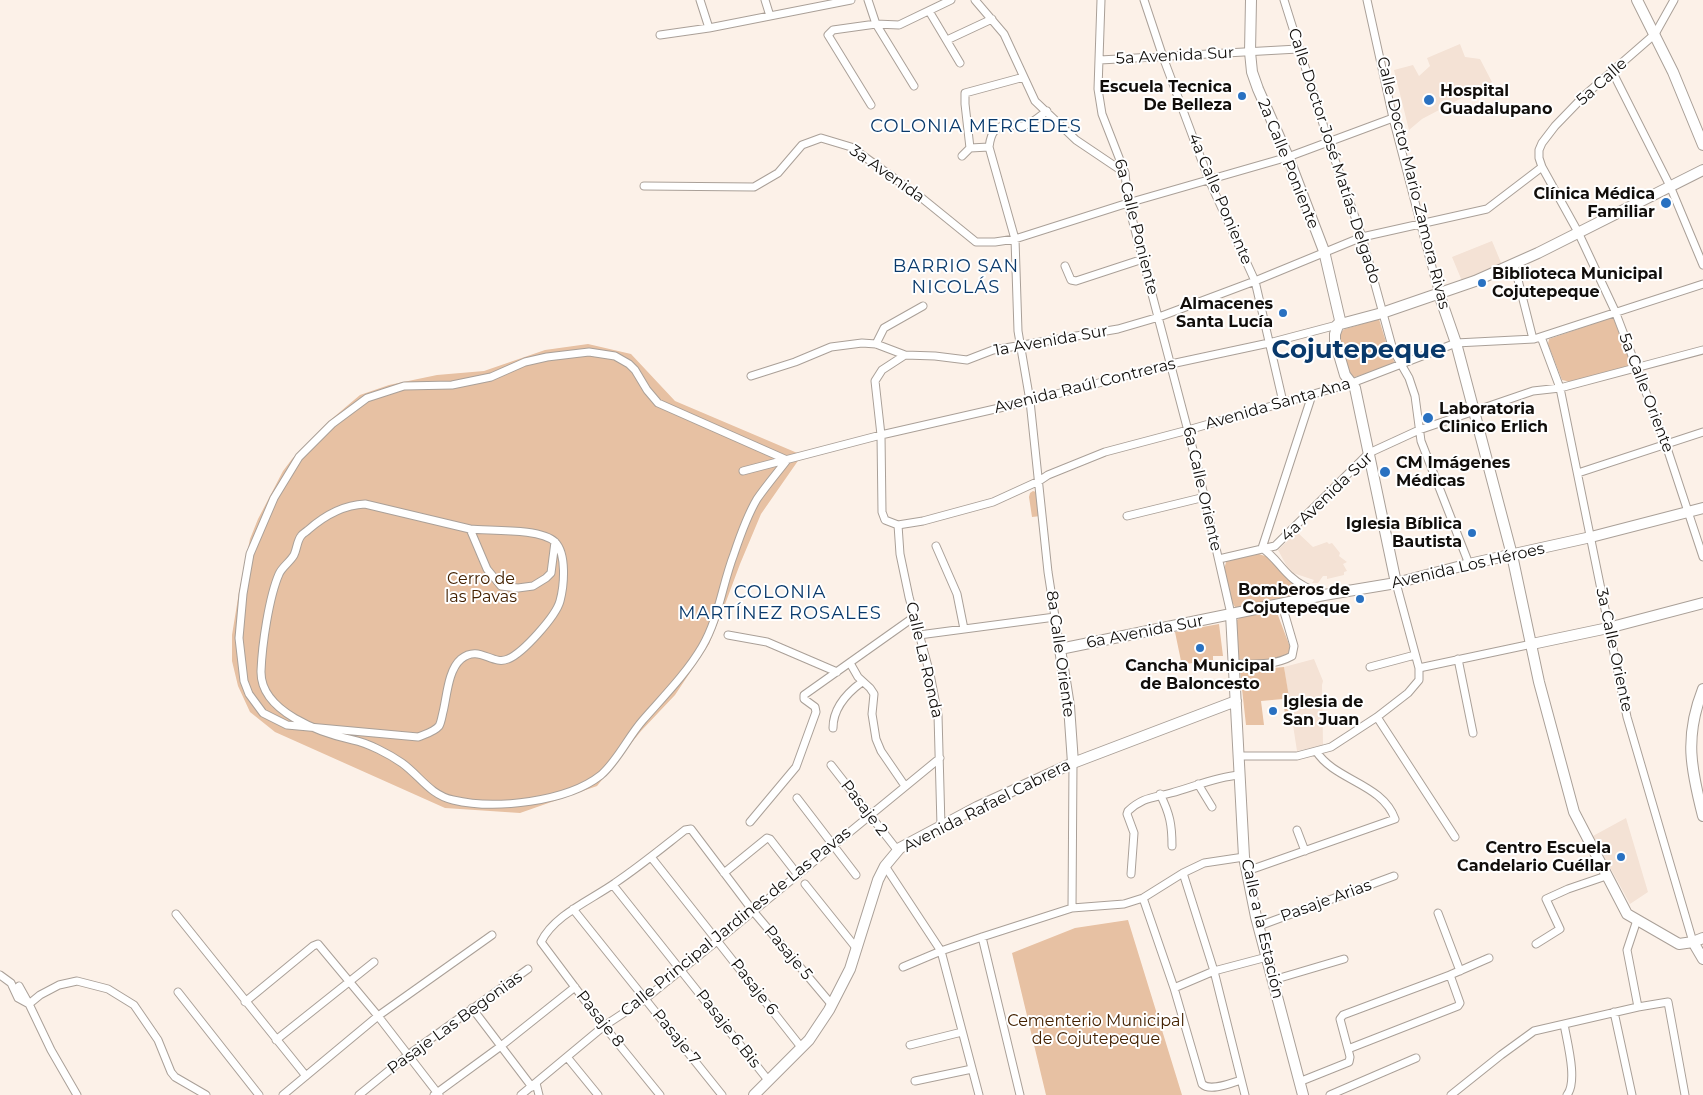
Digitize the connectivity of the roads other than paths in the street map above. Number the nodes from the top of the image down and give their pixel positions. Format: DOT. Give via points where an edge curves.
graph roads {
  1 [pos="700,0"];
  2 [pos="765,0"];
  3 [pos="851,0"];
  4 [pos="868,0"];
  5 [pos="951,0"];
  6 [pos="976,0"];
  7 [pos="1101,0"];
  8 [pos="1144,0"];
  9 [pos="1251,0"];
  10 [pos="1284,0"];
  11 [pos="1367,0"];
  12 [pos="1637,0"];
  13 [pos="1674,0"];
  14 [pos="929,11"];
  15 [pos="770,16"];
  16 [pos="992,19"];
  17 [pos="876,24"];
  18 [pos="709,28"];
  19 [pos="1655,34"];
  20 [pos="660,36"];
  21 [pos="947,40"];
  22 [pos="1298,49"];
  23 [pos="1250,52"];
  24 [pos="1163,57"];
  25 [pos="1100,60"];
  26 [pos="960,63"];
  27 [pos="1613,73"];
  28 [pos="1024,77"];
  29 [pos="914,86"];
  30 [pos="871,105"];
  31 [pos="1047,111"];
  32 [pos="1393,118"];
  33 [pos="1329,143"];
  34 [pos="1703,145"];
  35 [pos="989,147"];
  36 [pos="970,148"];
  37 [pos="962,156"];
  38 [pos="1288,157"];
  39 [pos="1542,167"];
  40 [pos="1703,170"];
  41 [pos="1125,173"];
  42 [pos="1209,180"];
  43 [pos="644,186"];
  44 [pos="1670,186"];
  45 [pos="1128,203"];
  46 [pos="1419,223"];
  47 [pos="1578,232"];
  48 [pos="1362,237"];
  49 [pos="1015,239"];
  50 [pos="1324,252"];
  51 [pos="1143,259"];
  52 [pos="1514,264"];
  53 [pos="1703,265"];
  54 [pos="1065,266"];
  55 [pos="1255,281"];
  56 [pos="1703,284"];
  57 [pos="1439,294"];
  58 [pos="923,306"];
  59 [pos="1615,311"];
  60 [pos="1382,313"];
  61 [pos="1159,317"];
  62 [pos="1337,325"];
  63 [pos="1541,337"];
  64 [pos="1533,339"];
  65 [pos="1456,343"];
  66 [pos="876,344"];
  67 [pos="1269,344"];
  68 [pos="1020,346"];
  69 [pos="1703,350"];
  70 [pos="905,355"];
  71 [pos="1171,364"];
  72 [pos="1400,364"];
  73 [pos="1636,368"];
  74 [pos="751,376"];
  75 [pos="1352,383"];
  76 [pos="1560,388"];
  77 [pos="1312,395"];
  78 [pos="1030,401"];
  79 [pos="1283,402"];
  80 [pos="1473,412"];
  81 [pos="1188,430"];
  82 [pos="1419,430"];
  83 [pos="1703,432"];
  84 [pos="881,436"];
  85 [pos="1666,445"];
  86 [pos="1369,453"];
  87 [pos="787,460"];
  88 [pos="743,471"];
  89 [pos="1578,472"];
  90 [pos="1039,481"];
  91 [pos="1205,497"];
  92 [pos="1703,508"];
  93 [pos="1689,512"];
  94 [pos="1128,516"];
  95 [pos="898,525"];
  96 [pos="470,529"];
  97 [pos="1591,537"];
  98 [pos="555,542"];
  99 [pos="936,546"];
  100 [pos="1262,548"];
  101 [pos="1512,554"];
  102 [pos="1703,557"];
  103 [pos="1219,559"];
  104 [pos="1469,564"];
  105 [pos="1396,583"];
  106 [pos="1324,596"];
  107 [pos="1703,603"];
  108 [pos="1282,605"];
  109 [pos="1231,614"];
  110 [pos="914,617"];
  111 [pos="1055,617"];
  112 [pos="1608,628"];
  113 [pos="964,629"];
  114 [pos="728,635"];
  115 [pos="919,635"];
  116 [pos="1532,644"];
  117 [pos="1060,649"];
  118 [pos="1415,655"];
  119 [pos="1458,659"];
  120 [pos="850,663"];
  121 [pos="1233,664"];
  122 [pos="1370,667"];
  123 [pos="1419,668"];
  124 [pos="837,672"];
  125 [pos="862,682"];
  126 [pos="1703,690"];
  127 [pos="1236,701"];
  128 [pos="1377,717"];
  129 [pos="308,726"];
  130 [pos="832,728"];
  131 [pos="1473,733"];
  132 [pos="1316,751"];
  133 [pos="1238,756"];
  134 [pos="940,758"];
  135 [pos="1072,763"];
  136 [pos="831,765"];
  137 [pos="1239,775"];
  138 [pos="1198,784"];
  139 [pos="905,786"];
  140 [pos="1160,794"];
  141 [pos="797,798"];
  142 [pos="1212,807"];
  143 [pos="869,816"];
  144 [pos="1703,816"];
  145 [pos="750,822"];
  146 [pos="941,826"];
  147 [pos="1296,830"];
  148 [pos="1455,837"];
  149 [pos="833,845"];
  150 [pos="1172,846"];
  151 [pos="898,851"];
  152 [pos="1305,851"];
  153 [pos="651,857"];
  154 [pos="1244,857"];
  155 [pos="885,866"];
  156 [pos="1247,871"];
  157 [pos="724,873"];
  158 [pos="1183,873"];
  159 [pos="1131,874"];
  160 [pos="798,875"];
  161 [pos="856,875"];
  162 [pos="1394,876"];
  163 [pos="1606,876"];
  164 [pos="805,884"];
  165 [pos="613,885"];
  166 [pos="1144,898"];
  167 [pos="1072,908"];
  168 [pos="573,909"];
  169 [pos="753,911"];
  170 [pos="1438,913"];
  171 [pos="176,914"];
  172 [pos="1638,920"];
  173 [pos="1259,926"];
  174 [pos="492,935"];
  175 [pos="982,937"];
  176 [pos="1698,940"];
  177 [pos="717,941"];
  178 [pos="1536,944"];
  179 [pos="857,949"];
  180 [pos="941,951"];
  181 [pos="1267,956"];
  182 [pos="1344,958"];
  183 [pos="1489,958"];
  184 [pos="1703,959"];
  185 [pos="374,962"];
  186 [pos="903,967"];
  187 [pos="528,969"];
  188 [pos="681,970"];
  189 [pos="1214,971"];
  190 [pos="1460,971"];
  191 [pos="0,975"];
  192 [pos="1450,975"];
  193 [pos="1273,980"];
  194 [pos="348,982"];
  195 [pos="19,986"];
  196 [pos="575,987"];
  197 [pos="1173,987"];
  198 [pos="178,992"];
  199 [pos="645,999"];
  200 [pos="245,1002"];
  201 [pos="29,1004"];
  202 [pos="832,1005"];
  203 [pos="1638,1006"];
  204 [pos="472,1008"];
  205 [pos="1614,1012"];
  206 [pos="378,1016"];
  207 [pos="1564,1024"];
  208 [pos="604,1026"];
  209 [pos="962,1032"];
  210 [pos="276,1040"];
  211 [pos="910,1045"];
  212 [pos="501,1046"];
  213 [pos="802,1047"];
  214 [pos="1348,1049"];
  215 [pos="408,1055"];
  216 [pos="567,1057"];
  217 [pos="1416,1058"];
  218 [pos="972,1069"];
  219 [pos="306,1076"];
  220 [pos="768,1080"];
  221 [pos="1241,1080"];
  222 [pos="915,1081"];
  223 [pos="1299,1082"];
  224 [pos="534,1085"];
  225 [pos="437,1094"];
  226 [pos="77,1095"];
  227 [pos="206,1095"];
  228 [pos="259,1095"];
  229 [pos="283,1095"];
  230 [pos="359,1095"];
  231 [pos="521,1095"];
  232 [pos="539,1095"];
  233 [pos="598,1095"];
  234 [pos="660,1095"];
  235 [pos="722,1095"];
  236 [pos="754,1095"];
  237 [pos="978,1095"];
  238 [pos="1020,1095"];
  239 [pos="1245,1095"];
  240 [pos="1303,1095"];
  241 [pos="1330,1095"];
  242 [pos="1451,1095"];
  243 [pos="1567,1095"];
  244 [pos="1632,1095"];
  245 [pos="1685,1095"];
  1 -- 18 [label="street"];
  2 -- 15 [label="street"];
  3 -- 15 [label="street"];
  4 -- 17 [label="street"];
  5 -- 14 [label="street"];
  6 -- 16 [label="street"];
  7 -- 25 [label="street, 6a Calle Poniente"];
  8 -- 24 [label="street, 4a Calle Poniente"];
  9 -- 23 [label="street, 2a Calle Poniente"];
  10 -- 22 [label="street, Calle Doctor José Matías Delgado"];
  11 -- 32 [label="street, Calle Doctor Mario Zamora Rivas"];
  12 -- 19 [label="street"];
  13 -- 19 [label="street, 5a Calle"];
  14 -- 17 [label="street" via="899,25"];
  14 -- 21 [label="street"];
  15 -- 18 [label="street"];
  16 -- 21 [label="street"];
  16 -- 28 [label="street" via="1004,34"];
  17 -- 29 [label="street"];
  17 -- 30 [label="street" via="833,30 828,34"];
  18 -- 20 [label="street"];
  19 -- 27 [label="street, 5a Calle"];
  19 -- 34 [label="street"];
  21 -- 26 [label="street"];
  22 -- 23 [label="street, 5a Avenida Sur"];
  22 -- 33 [label="street, Calle Doctor José Matías Delgado"];
  23 -- 24 [label="street, 5a Avenida Sur"];
  23 -- 38 [label="street, 2a Calle Poniente" via="1258,89"];
  24 -- 25 [label="street, 5a Avenida Sur"];
  24 -- 42 [label="street, 4a Calle Poniente"];
  25 -- 41 [label="street, 6a Calle Poniente" via="1098,89 1102,114"];
  27 -- 39 [label="street, 5a Calle" via="1561,120 1542,143 1539,158"];
  27 -- 44 [label="street"];
  28 -- 31 [label="street" via="1035,101"];
  28 -- 36 [label="street" via="965,93"];
  31 -- 35 [label="street" via="1030,124 998,128 991,134"];
  31 -- 41 [label="street" via="1076,140"];
  32 -- 33 [label="street, 3a Avenida"];
  32 -- 46 [label="street, Calle Doctor Mario Zamora Rivas"];
  33 -- 38 [label="street, 3a Avenida"];
  33 -- 48 [label="street, Calle Doctor José Matías Delgado"];
  35 -- 36 [label="street"];
  35 -- 49 [label="street, 8a Calle Oriente"];
  36 -- 37 [label="street"];
  38 -- 42 [label="street, 3a Avenida"];
  38 -- 50 [label="street, 2a Calle Poniente"];
  39 -- 46 [label="street, 1a Avenida Sur" via="1488,209"];
  39 -- 47 [label="street, 5a Calle Oriente"];
  40 -- 44 [label="street, Avenida Raúl Contreras"];
  41 -- 45 [label="street, 6a Calle Poniente"];
  42 -- 45 [label="street, 3a Avenida"];
  42 -- 55 [label="street, 4a Calle Poniente"];
  43 -- 49 [label="street, 3a Avenida" via="754,186 778,173 802,144 821,138 851,146 923,198 976,242"];
  44 -- 47 [label="street, Avenida Raúl Contreras"];
  44 -- 53 [label="street"];
  45 -- 49 [label="street, 3a Avenida"];
  45 -- 51 [label="street, 6a Calle Poniente"];
  46 -- 48 [label="street, 1a Avenida Sur"];
  46 -- 57 [label="street, Calle Doctor Mario Zamora Rivas"];
  47 -- 52 [label="street, Avenida Raúl Contreras"];
  47 -- 59 [label="street, 5a Calle Oriente"];
  48 -- 50 [label="street, 1a Avenida Sur"];
  48 -- 60 [label="street, Calle Doctor José Matías Delgado"];
  49 -- 68 [label="street, 8a Calle Oriente"];
  50 -- 55 [label="street, 1a Avenida Sur"];
  50 -- 62 [label="street, 2a Calle Poniente" via="1339,316"];
  51 -- 54 [label="street" via="1073,282"];
  51 -- 61 [label="street, 6a Calle Poniente"];
  52 -- 57 [label="street, Avenida Raúl Contreras"];
  52 -- 64 [label="street"];
  55 -- 61 [label="street, 1a Avenida Sur"];
  55 -- 67 [label="street, 4a Calle Poniente"];
  56 -- 59 [label="street, Avenida Santa Ana"];
  57 -- 60 [label="street, Avenida Raúl Contreras"];
  57 -- 65 [label="street, Calle Doctor Mario Zamora Rivas"];
  58 -- 66 [label="street" via="884,328"];
  59 -- 63 [label="street, Avenida Santa Ana"];
  59 -- 73 [label="street, 5a Calle Oriente"];
  60 -- 62 [label="street, Avenida Raúl Contreras"];
  60 -- 72 [label="street, Calle Doctor José Matías Delgado"];
  61 -- 68 [label="street, 1a Avenida Sur" via="1118,330"];
  61 -- 71 [label="street, 6a Calle Poniente"];
  62 -- 67 [label="street, Avenida Raúl Contreras"];
  62 -- 75 [label="street, 2a Calle Poniente" via="1335,341 1345,375"];
  63 -- 64 [label="street, Avenida Santa Ana"];
  63 -- 76 [label="street, 3a Calle Oriente"];
  64 -- 65 [label="street, Avenida Santa Ana"];
  65 -- 72 [label="street, Avenida Santa Ana"];
  65 -- 80 [label="street, Calle Doctor Mario Zamora Rivas"];
  66 -- 70 [label="street, 1a Avenida Sur"];
  66 -- 74 [label="street" via="831,347"];
  67 -- 71 [label="street, Avenida Raúl Contreras"];
  67 -- 79 [label="street, 4a Calle Poniente"];
  68 -- 70 [label="street, 1a Avenida Sur" via="992,350 967,360"];
  68 -- 78 [label="street, 8a Calle Oriente"];
  69 -- 73 [label="street, 4a Avenida Sur"];
  70 -- 84 [label="street" via="882,370 875,380"];
  71 -- 78 [label="street, Avenida Raúl Contreras"];
  71 -- 81 [label="street, 6a Calle Oriente"];
  72 -- 75 [label="street, Avenida Santa Ana"];
  72 -- 82 [label="street, Calle Doctor José Matías Delgado" via="1415,396"];
  73 -- 76 [label="street, 4a Avenida Sur"];
  73 -- 85 [label="street, 5a Calle Oriente"];
  75 -- 77 [label="street, Avenida Santa Ana"];
  75 -- 86 [label="street, 2a Calle Poniente"];
  76 -- 80 [label="street, 4a Avenida Sur" via="1533,391"];
  76 -- 89 [label="street, 3a Calle Oriente"];
  77 -- 79 [label="street, Avenida Santa Ana"];
  77 -- 100 [label="street"];
  78 -- 84 [label="street, Avenida Raúl Contreras"];
  78 -- 90 [label="street, 8a Calle Oriente"];
  79 -- 81 [label="street, Avenida Santa Ana"];
  80 -- 82 [label="street, 4a Avenida Sur"];
  80 -- 101 [label="street, Calle Doctor Mario Zamora Rivas"];
  81 -- 90 [label="street, Avenida Santa Ana" via="1105,452"];
  81 -- 91 [label="street, 6a Calle Oriente"];
  82 -- 86 [label="street, 4a Avenida Sur"];
  82 -- 104 [label="street, Calle Doctor José Matías Delgado"];
  83 -- 85 [label="street"];
  84 -- 87 [label="street, Avenida Raúl Contreras"];
  84 -- 95 [label="street" via="882,512 885,520"];
  85 -- 89 [label="street"];
  85 -- 93 [label="street, 5a Calle Oriente"];
  86 -- 100 [label="street, 4a Avenida Sur" via="1278,543"];
  86 -- 105 [label="street, 2a Calle Poniente"];
  87 -- 88 [label="street, Avenida Raúl Contreras"];
  87 -- 129 [label="street" via="756,501 744,527 732,556 718,613 702,647 684,675 615,758 601,774 580,788 527,802 452,800 434,792 402,763 363,742"];
  87 -- 129 [label="street" via="658,403 629,364 614,356 589,352 524,362 492,376 452,385 404,386 367,398 332,424 299,457 274,498 250,554 242,594 239,638 244,681 249,694 263,713 271,718 287,725"];
  89 -- 97 [label="street, 3a Calle Oriente"];
  90 -- 95 [label="street, Avenida Santa Ana" via="993,502"];
  90 -- 111 [label="street, 8a Calle Oriente"];
  91 -- 94 [label="street"];
  91 -- 103 [label="street, 6a Calle Oriente"];
  92 -- 93 [label="street, Avenida Los Héroes"];
  93 -- 97 [label="street, Avenida Los Héroes"];
  93 -- 102 [label="street, 5a Calle Oriente"];
  95 -- 110 [label="street, Calle La Ronda" via="900,554"];
  96 -- 98 [label="street" via="527,531"];
  96 -- 98 [label="street" via="487,569 501,586 533,586 546,578 551,572"];
  96 -- 129 [label="street" via="365,504 334,511 300,536 293,558 279,572 270,606 261,675 264,687 279,708"];
  97 -- 101 [label="street, Avenida Los Héroes"];
  97 -- 112 [label="street, 3a Calle Oriente"];
  98 -- 129 [label="street" via="564,566 560,602 541,631 508,660 479,653 462,659 454,668 440,726 432,732 418,736"];
  99 -- 113 [label="street" via="957,594"];
  100 -- 103 [label="street, 4a Avenida Sur"];
  100 -- 106 [label="street" via="1291,578"];
  101 -- 104 [label="street, Avenida Los Héroes"];
  101 -- 116 [label="street, Calle Doctor Mario Zamora Rivas"];
  103 -- 109 [label="street, 6a Calle Oriente"];
  104 -- 105 [label="street, Avenida Los Héroes"];
  105 -- 106 [label="street, Avenida Los Héroes"];
  105 -- 118 [label="street"];
  106 -- 108 [label="street, Avenida Los Héroes"];
  107 -- 112 [label="street"];
  108 -- 109 [label="street, Avenida Los Héroes"];
  108 -- 121 [label="street" via="1294,646 1292,656 1282,662"];
  109 -- 117 [label="street, 6a Avenida Sur"];
  109 -- 121 [label="street, Calle a la Estación"];
  110 -- 115 [label="street, Calle La Ronda"];
  110 -- 120 [label="street"];
  111 -- 113 [label="street"];
  111 -- 117 [label="street, 8a Calle Oriente"];
  112 -- 116 [label="street"];
  112 -- 176 [label="street, 3a Calle Oriente" via="1627,716"];
  113 -- 115 [label="street"];
  114 -- 124 [label="street" via="767,642"];
  115 -- 134 [label="street, Calle La Ronda" via="938,715"];
  116 -- 119 [label="street"];
  116 -- 163 [label="street, Calle Doctor Mario Zamora Rivas" via="1574,812"];
  117 -- 135 [label="street, 8a Calle Oriente" via="1069,706"];
  118 -- 122 [label="street"];
  118 -- 123 [label="street"];
  119 -- 123 [label="street"];
  119 -- 131 [label="street"];
  120 -- 124 [label="street"];
  120 -- 125 [label="street"];
  121 -- 127 [label="street, Calle a la Estación"];
  123 -- 128 [label="street" via="1419,680 1408,693"];
  124 -- 145 [label="street" via="804,695 816,712 796,767"];
  125 -- 130 [label="street" via="841,702 833,717"];
  125 -- 139 [label="street" via="874,694 872,714 881,751"];
  126 -- 144 [label="street" via="1693,719 1691,750"];
  127 -- 133 [label="street, Calle a la Estación"];
  127 -- 135 [label="street, Avenida Rafael Cabrera"];
  128 -- 132 [label="street" via="1331,748"];
  128 -- 148 [label="street"];
  132 -- 133 [label="street" via="1297,756"];
  132 -- 152 [label="street" via="1322,761 1379,796 1392,809 1395,819"];
  133 -- 137 [label="street, Calle a la Estación"];
  134 -- 139 [label="street, Calle Principal Jardines de Las Pavas"];
  134 -- 146 [label="street, Calle La Ronda"];
  135 -- 146 [label="street, Avenida Rafael Cabrera"];
  135 -- 167 [label="street, 8a Calle Oriente"];
  136 -- 143 [label="street, Pasaje 2"];
  137 -- 138 [label="street"];
  137 -- 154 [label="street, Calle a la Estación"];
  138 -- 140 [label="street"];
  138 -- 142 [label="street"];
  139 -- 143 [label="street, Calle Principal Jardines de Las Pavas"];
  140 -- 150 [label="street" via="1170,816"];
  140 -- 159 [label="street" via="1150,796 1128,811 1134,833"];
  141 -- 149 [label="street"];
  143 -- 149 [label="street, Calle Principal Jardines de Las Pavas"];
  143 -- 151 [label="street, Pasaje 2"];
  146 -- 151 [label="street, Avenida Rafael Cabrera"];
  147 -- 152 [label="street"];
  149 -- 160 [label="street, Calle Principal Jardines de Las Pavas"];
  149 -- 161 [label="street"];
  151 -- 155 [label="street, Avenida Rafael Cabrera"];
  152 -- 156 [label="street"];
  153 -- 157 [label="street, Pasaje 5" via="685,830 691,829"];
  153 -- 165 [label="street"];
  153 -- 177 [label="street, Pasaje 6"];
  154 -- 156 [label="street, Calle a la Estación"];
  154 -- 158 [label="street" via="1204,863"];
  155 -- 179 [label="street, Avenida Rafael Cabrera"];
  155 -- 180 [label="street"];
  156 -- 173 [label="street, Calle a la Estación"];
  157 -- 160 [label="street" via="767,838"];
  157 -- 169 [label="street, Pasaje 5"];
  158 -- 166 [label="street"];
  158 -- 189 [label="street"];
  160 -- 169 [label="street, Calle Principal Jardines de Las Pavas"];
  162 -- 173 [label="street, Pasaje Arias"];
  163 -- 172 [label="street, Calle Doctor Mario Zamora Rivas" via="1627,914"];
  163 -- 178 [label="street" via="1546,899 1560,930"];
  164 -- 179 [label="street"];
  165 -- 168 [label="street"];
  165 -- 188 [label="street, Pasaje 6 Bis"];
  166 -- 167 [label="street" via="1124,904"];
  166 -- 197 [label="street"];
  167 -- 175 [label="street"];
  168 -- 196 [label="street, Pasaje 8" via="545,934 541,942"];
  168 -- 199 [label="street, Pasaje 7"];
  169 -- 177 [label="street, Calle Principal Jardines de Las Pavas"];
  169 -- 202 [label="street, Pasaje 5"];
  170 -- 190 [label="street"];
  171 -- 200 [label="street"];
  172 -- 176 [label="street, Calle Doctor Mario Zamora Rivas" via="1679,944"];
  172 -- 203 [label="street" via="1627,950"];
  173 -- 181 [label="street, Calle a la Estación"];
  174 -- 206 [label="street"];
  175 -- 180 [label="street"];
  175 -- 238 [label="street"];
  176 -- 184 [label="street, 3a Calle Oriente"];
  177 -- 188 [label="street, Calle Principal Jardines de Las Pavas"];
  177 -- 213 [label="street, Pasaje 6"];
  179 -- 202 [label="street, Avenida Rafael Cabrera"];
  180 -- 186 [label="street"];
  180 -- 209 [label="street"];
  181 -- 189 [label="street"];
  181 -- 193 [label="street, Calle a la Estación"];
  182 -- 193 [label="street"];
  183 -- 190 [label="street"];
  185 -- 194 [label="street"];
  187 -- 204 [label="street, Pasaje Las Begonias"];
  188 -- 199 [label="street, Calle Principal Jardines de Las Pavas"];
  188 -- 220 [label="street, Pasaje 6 Bis"];
  189 -- 197 [label="street"];
  189 -- 221 [label="street"];
  190 -- 192 [label="street"];
  191 -- 201 [label="street" via="11,983 18,998"];
  192 -- 214 [label="street" via="1343,1015 1340,1018"];
  192 -- 214 [label="street" via="1460,1003 1458,1006"];
  193 -- 223 [label="street, Calle a la Estación"];
  194 -- 200 [label="street" via="318,944"];
  194 -- 206 [label="street"];
  194 -- 210 [label="street"];
  195 -- 201 [label="street"];
  196 -- 208 [label="street, Pasaje 8"];
  196 -- 212 [label="street"];
  197 -- 221 [label="street" via="1202,1084 1210,1088"];
  198 -- 228 [label="street"];
  199 -- 208 [label="street, Calle Principal Jardines de Las Pavas"];
  199 -- 235 [label="street, Pasaje 7"];
  200 -- 210 [label="street"];
  201 -- 226 [label="street"];
  201 -- 227 [label="street" via="60,984 77,981 108,989 134,1006 158,1040 170,1072"];
  202 -- 213 [label="street, Avenida Rafael Cabrera"];
  203 -- 205 [label="street"];
  203 -- 245 [label="street" via="1668,1002"];
  204 -- 212 [label="street"];
  204 -- 215 [label="street, Pasaje Las Begonias"];
  205 -- 207 [label="street"];
  205 -- 244 [label="street"];
  206 -- 215 [label="street"];
  206 -- 219 [label="street"];
  207 -- 242 [label="street" via="1534,1031"];
  207 -- 243 [label="street" via="1572,1075 1571,1090"];
  208 -- 216 [label="street, Calle Principal Jardines de Las Pavas"];
  208 -- 234 [label="street, Pasaje 8"];
  209 -- 211 [label="street"];
  209 -- 218 [label="street"];
  210 -- 219 [label="street"];
  212 -- 224 [label="street"];
  212 -- 225 [label="street"];
  213 -- 220 [label="street, Avenida Rafael Cabrera"];
  214 -- 223 [label="street" via="1349,1062"];
  215 -- 225 [label="street"];
  215 -- 230 [label="street, Pasaje Las Begonias"];
  216 -- 224 [label="street, Calle Principal Jardines de Las Pavas"];
  216 -- 233 [label="street"];
  217 -- 241 [label="street"];
  218 -- 222 [label="street"];
  218 -- 237 [label="street"];
  219 -- 229 [label="street"];
  220 -- 236 [label="street, Avenida Rafael Cabrera"];
  221 -- 239 [label="street"];
  223 -- 240 [label="street, Calle a la Estación"];
  224 -- 231 [label="street, Calle Principal Jardines de Las Pavas"];
  224 -- 232 [label="street"];
}
